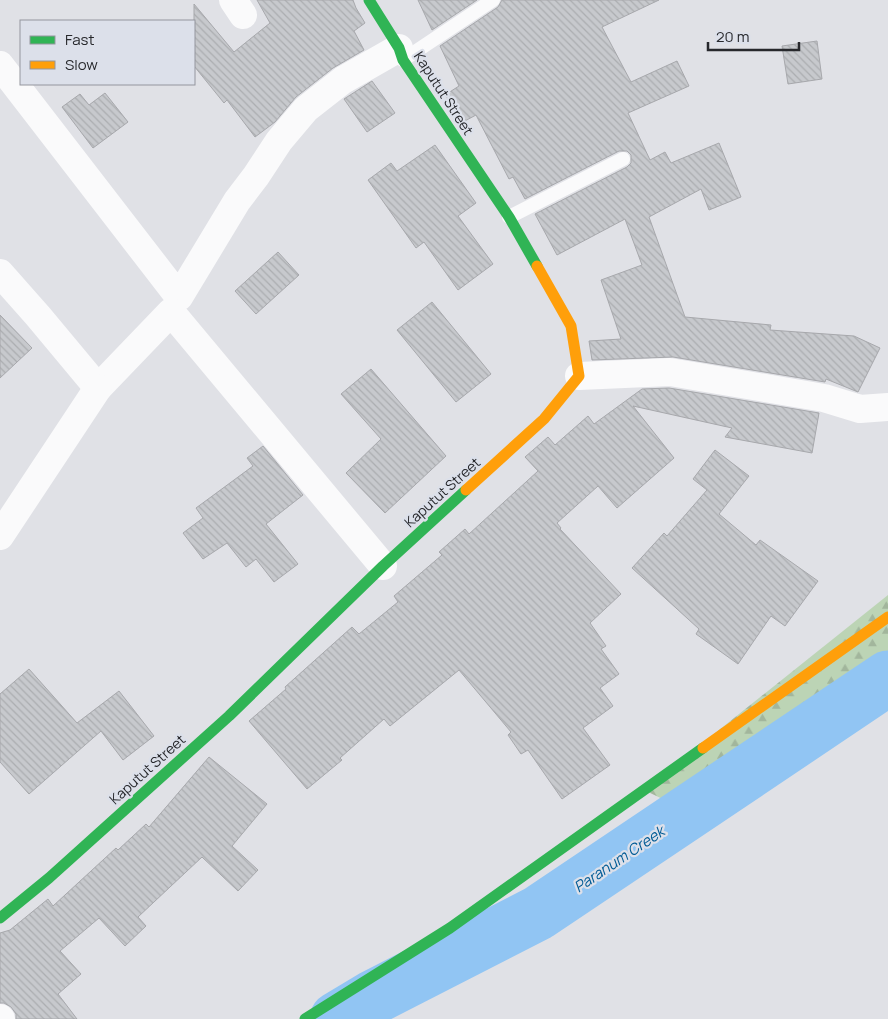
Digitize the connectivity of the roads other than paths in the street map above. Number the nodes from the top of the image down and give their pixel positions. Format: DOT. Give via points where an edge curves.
graph roads {
  1 [pos="369,0"];
  2 [pos="493,0"];
  3 [pos="401,54"];
  4 [pos="0,65"];
  5 [pos="623,159"];
  6 [pos="509,217"];
  7 [pos="0,273"];
  8 [pos="175,304"];
  9 [pos="579,376"];
  10 [pos="98,388"];
  11 [pos="888,407"];
  12 [pos="0,536"];
  13 [pos="383,566"];
  14 [pos="888,617"];
  15 [pos="0,918"];
  16 [pos="305,1019"];
  1 -- 3 [label="street, Kaputut Street"];
  2 -- 3 [label="lane"];
  3 -- 6 [label="street, Kaputut Street"];
  3 -- 8 [label="street" via="343,80 306,110 279,141 237,201"];
  4 -- 8 [label="street"];
  5 -- 6 [label="lane"];
  6 -- 9 [label="street, Kaputut Street" via="571,326"];
  7 -- 10 [label="street"];
  8 -- 10 [label="street"];
  8 -- 13 [label="street"];
  9 -- 11 [label="street" via="670,372 824,398 860,408"];
  9 -- 13 [label="street, Kaputut Street" via="544,419"];
  10 -- 12 [label="street"];
  13 -- 15 [label="street, Kaputut Street" via="207,736"];
  14 -- 16 [label="street" via="450,928"];
}
